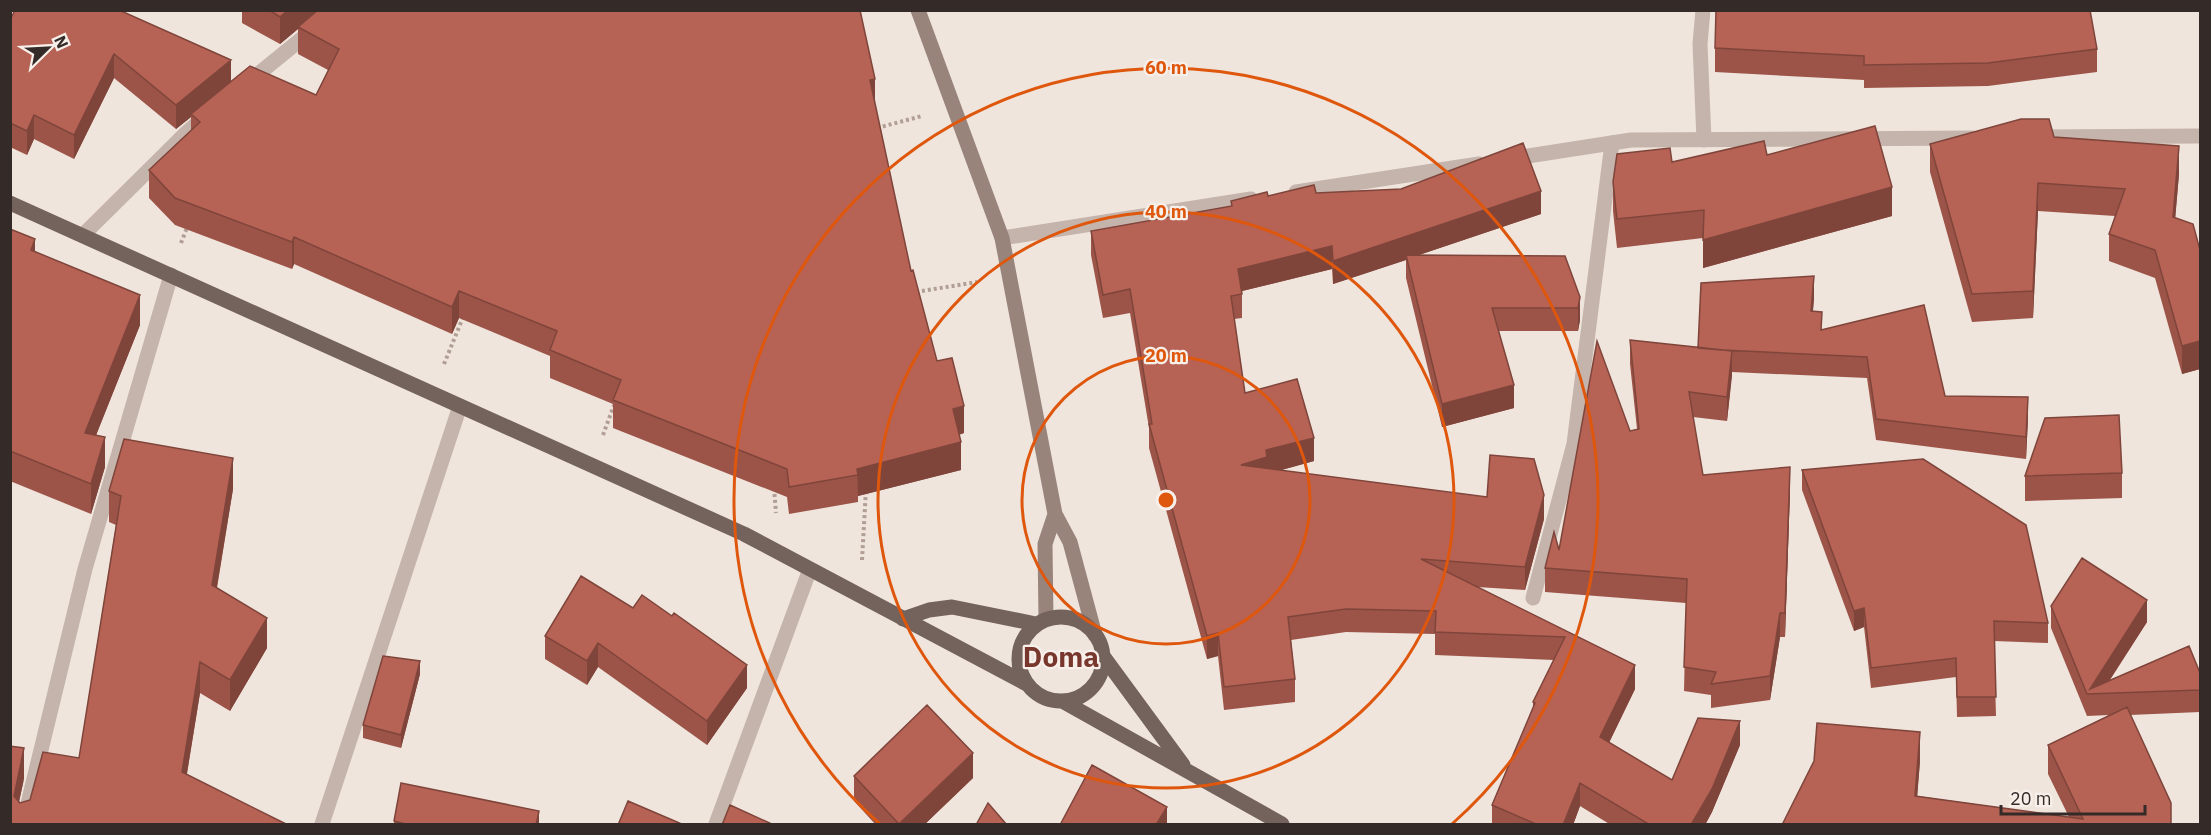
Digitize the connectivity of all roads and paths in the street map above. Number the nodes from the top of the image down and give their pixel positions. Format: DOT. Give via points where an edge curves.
graph roads {
  1 [pos="337,10"];
  2 [pos="918,10"];
  3 [pos="1703,10"];
  4 [pos="238,90"];
  5 [pos="220,105"];
  6 [pos="955,108"];
  7 [pos="874,129"];
  8 [pos="2200,136"];
  9 [pos="1988,138"];
  10 [pos="2023,138"];
  11 [pos="1704,140"];
  12 [pos="1612,143"];
  13 [pos="10,203"];
  14 [pos="189,220"];
  15 [pos="83,235"];
  16 [pos="1002,238"];
  17 [pos="171,275"];
  18 [pos="1010,277"];
  19 [pos="911,293"];
  20 [pos="468,305"];
  21 [pos="432,393"];
  22 [pos="618,395"];
  23 [pos="460,406"];
  24 [pos="592,465"];
  25 [pos="774,486"];
  26 [pos="867,486"];
  27 [pos="1055,514"];
  28 [pos="780,553"];
  29 [pos="810,569"];
  30 [pos="860,596"];
  31 [pos="1533,598"];
  32 [pos="903,619"];
  33 [pos="1041,622"];
  34 [pos="1095,635"];
  35 [pos="1103,656"];
  36 [pos="1025,683"];
  37 [pos="1064,702"];
  38 [pos="1187,770"];
  39 [pos="23,825"];
  40 [pos="322,825"];
  41 [pos="716,825"];
  42 [pos="1282,825"];
  1 -- 4 [label="street"];
  2 -- 6 [label="main road"];
  3 -- 11 [label="street" via="1700,44"];
  5 -- 15 [label="street" via="184,134"];
  6 -- 7 [label="path"];
  6 -- 16 [label="main road"];
  8 -- 10 [label="street"];
  9 -- 11 [label="street"];
  11 -- 12 [label="street"];
  12 -- 16 [label="street"];
  12 -- 31 [label="street" via="1574,444"];
  13 -- 15 [label="main road"];
  14 -- 17 [label="path"];
  15 -- 17 [label="main road"];
  16 -- 18 [label="main road"];
  17 -- 21 [label="main road"];
  17 -- 39 [label="street" via="85,569"];
  18 -- 19 [label="path"];
  18 -- 27 [label="main road"];
  20 -- 21 [label="path"];
  21 -- 23 [label="main road"];
  22 -- 24 [label="path"];
  23 -- 24 [label="main road"];
  23 -- 40 [label="street"];
  24 -- 28 [label="main road"];
  25 -- 28 [label="path"];
  26 -- 30 [label="path"];
  27 -- 33 [label="main road" via="1045,544"];
  27 -- 34 [label="main road" via="1071,542"];
  28 -- 29 [label="main road"];
  29 -- 30 [label="main road"];
  29 -- 41 [label="street"];
  30 -- 32 [label="main road"];
  32 -- 33 [label="main road" via="952,607"];
  32 -- 36 [label="main road"];
  33 -- 34 [label="main road" via="1065,617 1082,623"];
  33 -- 36 [label="main road" via="1023,641 1019,663"];
  34 -- 35 [label="main road"];
  35 -- 37 [label="main road" via="1099,678 1092,687 1084,695"];
  35 -- 38 [label="main road"];
  36 -- 37 [label="main road" via="1042,698"];
  37 -- 38 [label="main road"];
  38 -- 42 [label="main road"];
}
